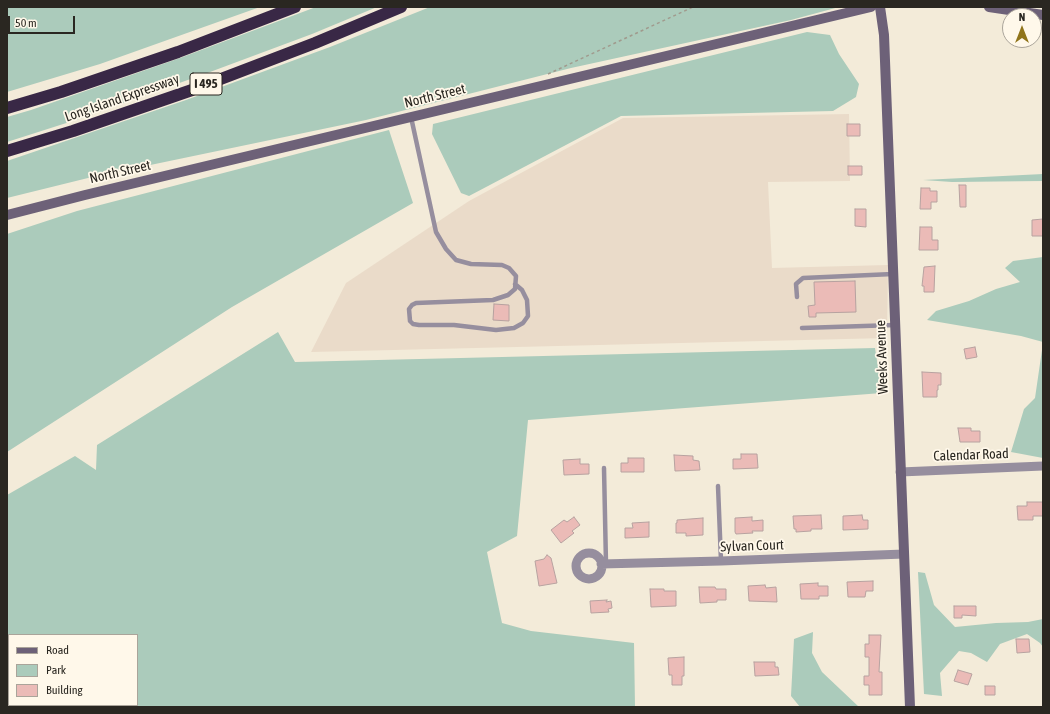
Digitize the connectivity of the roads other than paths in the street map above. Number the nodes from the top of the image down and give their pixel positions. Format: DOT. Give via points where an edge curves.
graph roads {
  1 [pos="295,7"];
  2 [pos="401,7"];
  3 [pos="871,7"];
  4 [pos="880,7"];
  5 [pos="989,7"];
  6 [pos="1043,15"];
  7 [pos="7,108"];
  8 [pos="410,117"];
  9 [pos="7,151"];
  10 [pos="7,215"];
  11 [pos="893,274"];
  12 [pos="516,284"];
  13 [pos="797,297"];
  14 [pos="895,325"];
  15 [pos="802,328"];
  16 [pos="1043,466"];
  17 [pos="604,468"];
  18 [pos="900,472"];
  19 [pos="718,486"];
  20 [pos="904,554"];
  21 [pos="721,561"];
  22 [pos="604,564"];
  23 [pos="910,707"];
  1 -- 7 [label="highway, Long Island Expressway" via="178,52"];
  2 -- 9 [label="highway, Long Island Expressway / I 495" via="192,90"];
  3 -- 8 [label="street, North Street"];
  4 -- 11 [label="street, Weeks Avenue" via="884,36"];
  5 -- 6 [label="street"];
  8 -- 10 [label="street, North Street"];
  8 -- 12 [label="lane" via="436,232 446,249 456,260 509,268 516,276"];
  11 -- 13 [label="lane" via="803,278 796,284"];
  11 -- 14 [label="street, Weeks Avenue"];
  12 -- 12 [label="lane" via="515,289 508,295 492,300 416,302 409,309 410,321 418,325 454,325 496,330 514,328 523,323 528,316 527,300"];
  14 -- 15 [label="lane"];
  14 -- 18 [label="street, Weeks Avenue"];
  16 -- 18 [label="street, Calendar Road"];
  17 -- 22 [label="lane"];
  18 -- 20 [label="street, Weeks Avenue"];
  19 -- 21 [label="lane"];
  20 -- 21 [label="street, Sylvan Court"];
  20 -- 23 [label="street, Weeks Avenue"];
  21 -- 22 [label="street, Sylvan Court"];
}
